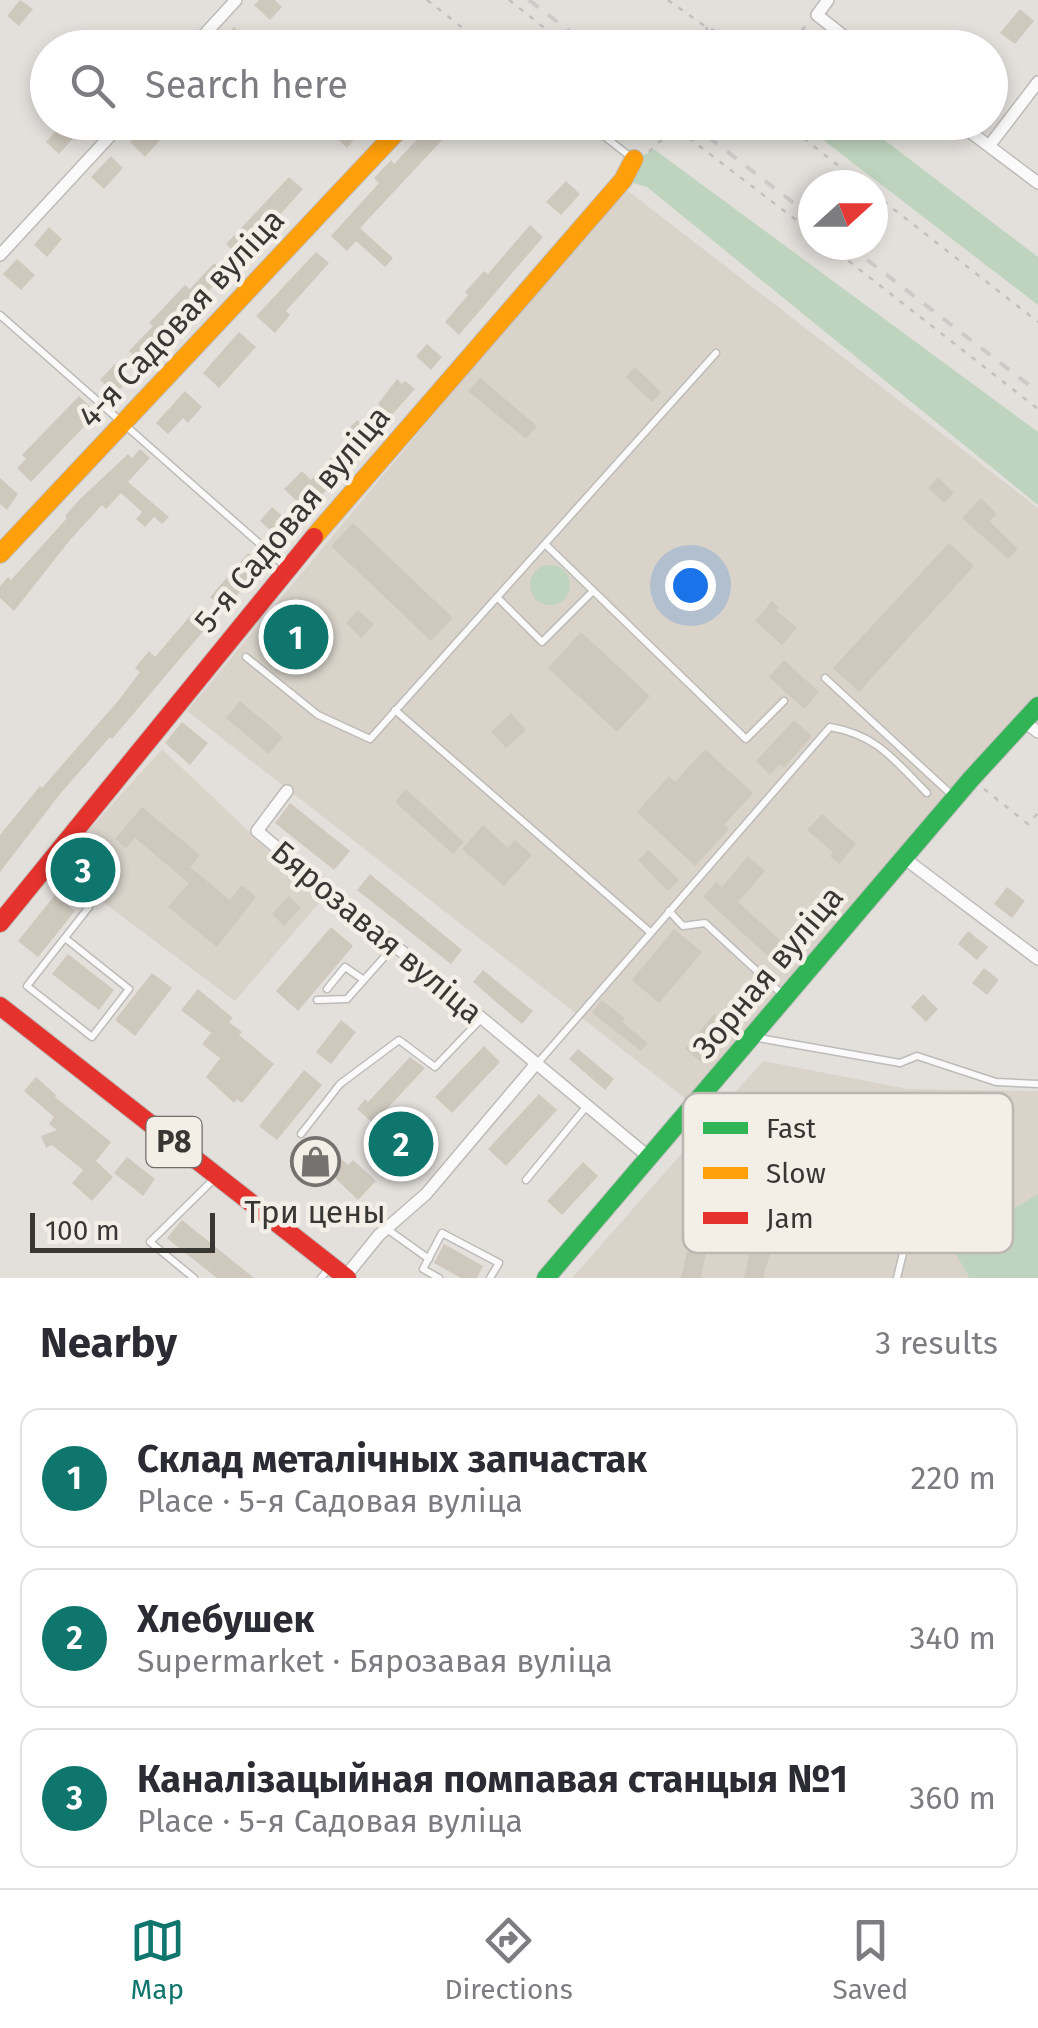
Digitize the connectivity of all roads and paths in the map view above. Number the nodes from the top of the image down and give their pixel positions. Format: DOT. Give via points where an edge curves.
graph roads {
  1 [pos="236,0"];
  2 [pos="427,0"];
  3 [pos="509,0"];
  4 [pos="668,0"];
  5 [pos="828,0"];
  6 [pos="817,14"];
  7 [pos="706,26"];
  8 [pos="208,30"];
  9 [pos="463,30"];
  10 [pos="547,30"];
  11 [pos="707,30"];
  12 [pos="715,30"];
  13 [pos="801,30"];
  14 [pos="837,30"];
  15 [pos="1038,82"];
  16 [pos="1008,121"];
  17 [pos="106,140"];
  18 [pos="389,140"];
  19 [pos="609,140"];
  20 [pos="664,140"];
  21 [pos="691,140"];
  22 [pos="806,140"];
  23 [pos="981,140"];
  24 [pos="994,140"];
  25 [pos="989,146"];
  26 [pos="634,159"];
  27 [pos="844,170"];
  28 [pos="1038,183"];
  29 [pos="888,205"];
  30 [pos="798,222"];
  31 [pos="0,254"];
  32 [pos="847,260"];
  33 [pos="0,315"];
  34 [pos="1038,322"];
  35 [pos="716,354"];
  36 [pos="1038,409"];
  37 [pos="123,424"];
  38 [pos="544,544"];
  39 [pos="0,554"];
  40 [pos="286,568"];
  41 [pos="593,591"];
  42 [pos="497,597"];
  43 [pos="246,657"];
  44 [pos="825,678"];
  45 [pos="784,700"];
  46 [pos="1038,706"];
  47 [pos="395,710"];
  48 [pos="1032,728"];
  49 [pos="971,779"];
  50 [pos="287,791"];
  51 [pos="927,792"];
  52 [pos="955,798"];
  53 [pos="1038,813"];
  54 [pos="904,858"];
  55 [pos="40,870"];
  56 [pos="669,911"];
  57 [pos="0,923"];
  58 [pos="650,932"];
  59 [pos="65,938"];
  60 [pos="396,944"];
  61 [pos="1038,959"];
  62 [pos="364,980"];
  63 [pos="326,989"];
  64 [pos="786,997"];
  65 [pos="317,1000"];
  66 [pos="0,1006"];
  67 [pos="481,1019"];
  68 [pos="752,1037"];
  69 [pos="535,1065"];
  70 [pos="1038,1084"];
  71 [pos="705,1093"];
  72 [pos="587,1106"];
  73 [pos="683,1119"];
  74 [pos="301,1134"];
  75 [pos="650,1158"];
  76 [pos="217,1176"];
  77 [pos="526,1180"];
  78 [pos="386,1228"];
  79 [pos="903,1253"];
  80 [pos="429,1258"];
  81 [pos="338,1275"];
  82 [pos="194,1278"];
  83 [pos="439,1278"];
  84 [pos="490,1278"];
  85 [pos="546,1278"];
  86 [pos="897,1278"];
  1 -- 8 [label="street"];
  2 -- 9 [label="path"];
  3 -- 10 [label="path"];
  4 -- 7 [label="path"];
  5 -- 6 [label="street"];
  6 -- 13 [label="path"];
  6 -- 14 [label="street"];
  7 -- 11 [label="path"];
  7 -- 12 [label="path"];
  15 -- 16 [label="street"];
  17 -- 31 [label="street"];
  18 -- 37 [label="street, 4-я Садовая вуліца"];
  19 -- 26 [label="lane"];
  20 -- 26 [label="path"];
  21 -- 30 [label="path"];
  22 -- 27 [label="path"];
  23 -- 25 [label="street"];
  24 -- 25 [label="street"];
  25 -- 28 [label="street"];
  26 -- 40 [label="street, 5-я Садовая вуліца" via="624,180"];
  29 -- 34 [label="path"];
  32 -- 36 [label="path"];
  33 -- 37 [label="lane"];
  35 -- 38 [label="lane"];
  37 -- 39 [label="street, 4-я Садовая вуліца"];
  37 -- 40 [label="lane"];
  38 -- 41 [label="lane"];
  38 -- 42 [label="lane"];
  40 -- 55 [label="street, 5-я Садовая вуліца"];
  41 -- 42 [label="lane" via="542,642"];
  41 -- 45 [label="lane" via="746,739"];
  42 -- 47 [label="lane"];
  43 -- 47 [label="lane" via="318,715 370,738"];
  44 -- 52 [label="lane"];
  46 -- 48 [label="street, Зорная вуліца"];
  47 -- 58 [label="lane"];
  48 -- 49 [label="street, Зорная вуліца"];
  49 -- 52 [label="street, Зорная вуліца"];
  49 -- 53 [label="path" via="1028,824"];
  50 -- 60 [label="street, Бярозавая вуліца" via="257,831"];
  51 -- 56 [label="lane" via="858,732 830,727"];
  52 -- 54 [label="street, Зорная вуліца"];
  54 -- 61 [label="street"];
  54 -- 64 [label="street, Зорная вуліца"];
  55 -- 57 [label="street, 5-я Садовая вуліца"];
  55 -- 59 [label="lane" via="89,907"];
  56 -- 58 [label="lane"];
  56 -- 64 [label="lane" via="683,926 705,923"];
  58 -- 69 [label="lane"];
  59 -- 59 [label="lane" via="129,989 92,1037 27,986"];
  60 -- 62 [label="lane"];
  60 -- 67 [label="street, Бярозавая вуліца"];
  62 -- 63 [label="lane" via="344,967"];
  62 -- 65 [label="lane" via="346,999"];
  64 -- 68 [label="street, Зорная вуліца"];
  66 -- 76 [label="street, Р8"];
  67 -- 69 [label="street, Бярозавая вуліца"];
  67 -- 74 [label="lane" via="435,1067 399,1040 340,1084"];
  68 -- 70 [label="lane" via="900,1063 917,1056 996,1082"];
  68 -- 71 [label="street, Зорная вуліца"];
  69 -- 72 [label="street, Бярозавая вуліца"];
  69 -- 78 [label="street" via="426,1194"];
  72 -- 75 [label="street, Бярозавая вуліца"];
  72 -- 77 [label="lane"];
  73 -- 75 [label="street, Зорная вуліца"];
  75 -- 85 [label="street, Зорная вуліца"];
  76 -- 81 [label="street, Р8"];
  76 -- 82 [label="lane" via="150,1242"];
  78 -- 80 [label="lane"];
  78 -- 81 [label="street"];
  79 -- 86 [label="lane"];
  80 -- 83 [label="lane" via="423,1270"];
  80 -- 84 [label="lane" via="442,1233 498,1262"];
}
